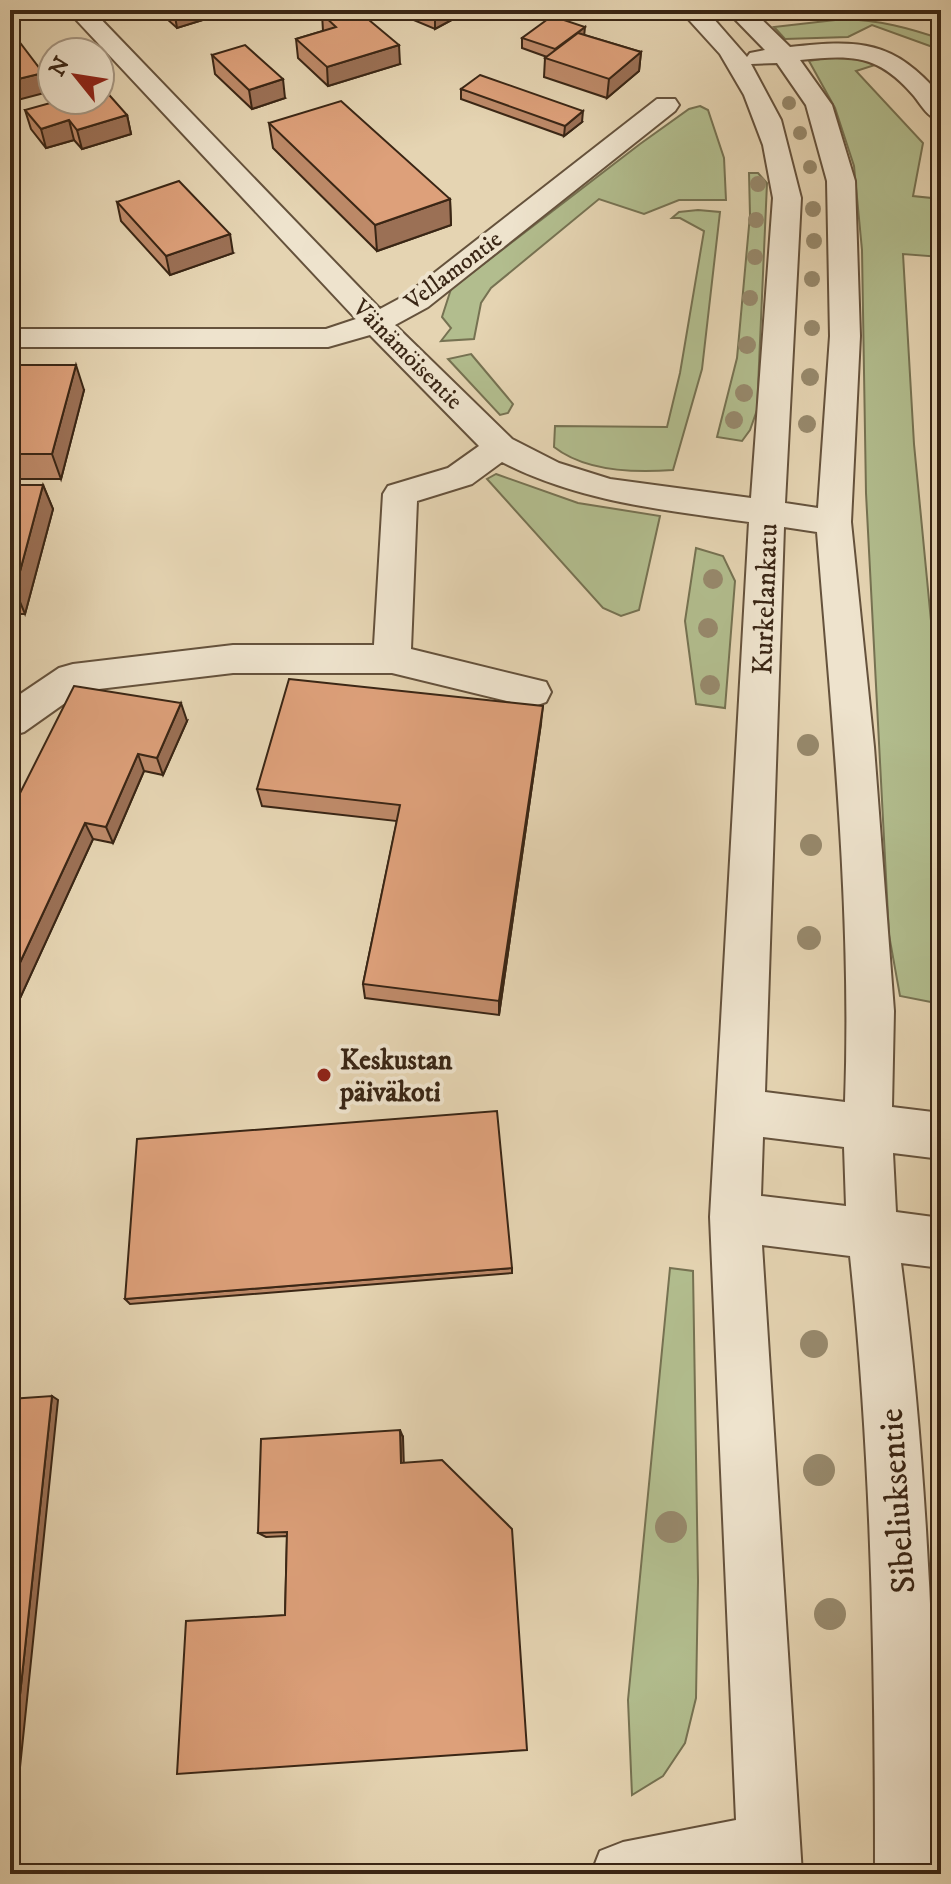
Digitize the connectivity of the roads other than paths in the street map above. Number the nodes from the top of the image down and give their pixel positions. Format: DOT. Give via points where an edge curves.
graph roads {
  1 [pos="79,10"];
  2 [pos="692,10"];
  3 [pos="738,10"];
  4 [pos="784,55"];
  5 [pos="736,60"];
  6 [pos="666,105"];
  7 [pos="941,113"];
  8 [pos="376,323"];
  9 [pos="10,338"];
  10 [pos="500,447"];
  11 [pos="767,514"];
  12 [pos="834,522"];
  13 [pos="392,659"];
  14 [pos="532,692"];
  15 [pos="10,721"];
  16 [pos="741,1112"];
  17 [pos="868,1129"];
  18 [pos="941,1136"];
  19 [pos="735,1217"];
  20 [pos="872,1232"];
  21 [pos="941,1243"];
  22 [pos="769,1860"];
  23 [pos="623,1874"];
  24 [pos="907,1874"];
  1 -- 8 [label="street, Väinämöisentie"];
  2 -- 5 [label="street, Kurkelankatu"];
  3 -- 4 [label="street"];
  4 -- 5 [label="street"];
  4 -- 7 [label="street" via="875,53 910,75"];
  4 -- 12 [label="street" via="819,105 841,181 845,336"];
  5 -- 11 [label="street, Kurkelankatu" via="771,122 787,198"];
  6 -- 8 [label="street, Vellamontie" via="417,301"];
  8 -- 9 [label="street, Vellamontie" via="328,338"];
  8 -- 10 [label="street, Väinämöisentie"];
  10 -- 11 [label="street, Väinämöisentie" via="577,483"];
  10 -- 13 [label="street" via="460,476 400,494"];
  11 -- 12 [label="street, Väinämöisentie"];
  11 -- 16 [label="street, Kurkelankatu"];
  12 -- 17 [label="street" via="871,1011"];
  13 -- 14 [label="street"];
  13 -- 15 [label="street" via="233,659 73,678"];
  16 -- 17 [label="street"];
  16 -- 19 [label="street, Kurkelankatu"];
  17 -- 18 [label="street"];
  17 -- 20 [label="street, Sibeliuksentie"];
  19 -- 20 [label="street"];
  19 -- 22 [label="street"];
  20 -- 21 [label="street"];
  20 -- 24 [label="street, Sibeliuksentie" via="886,1348 904,1622"];
  22 -- 23 [label="street"];
}
